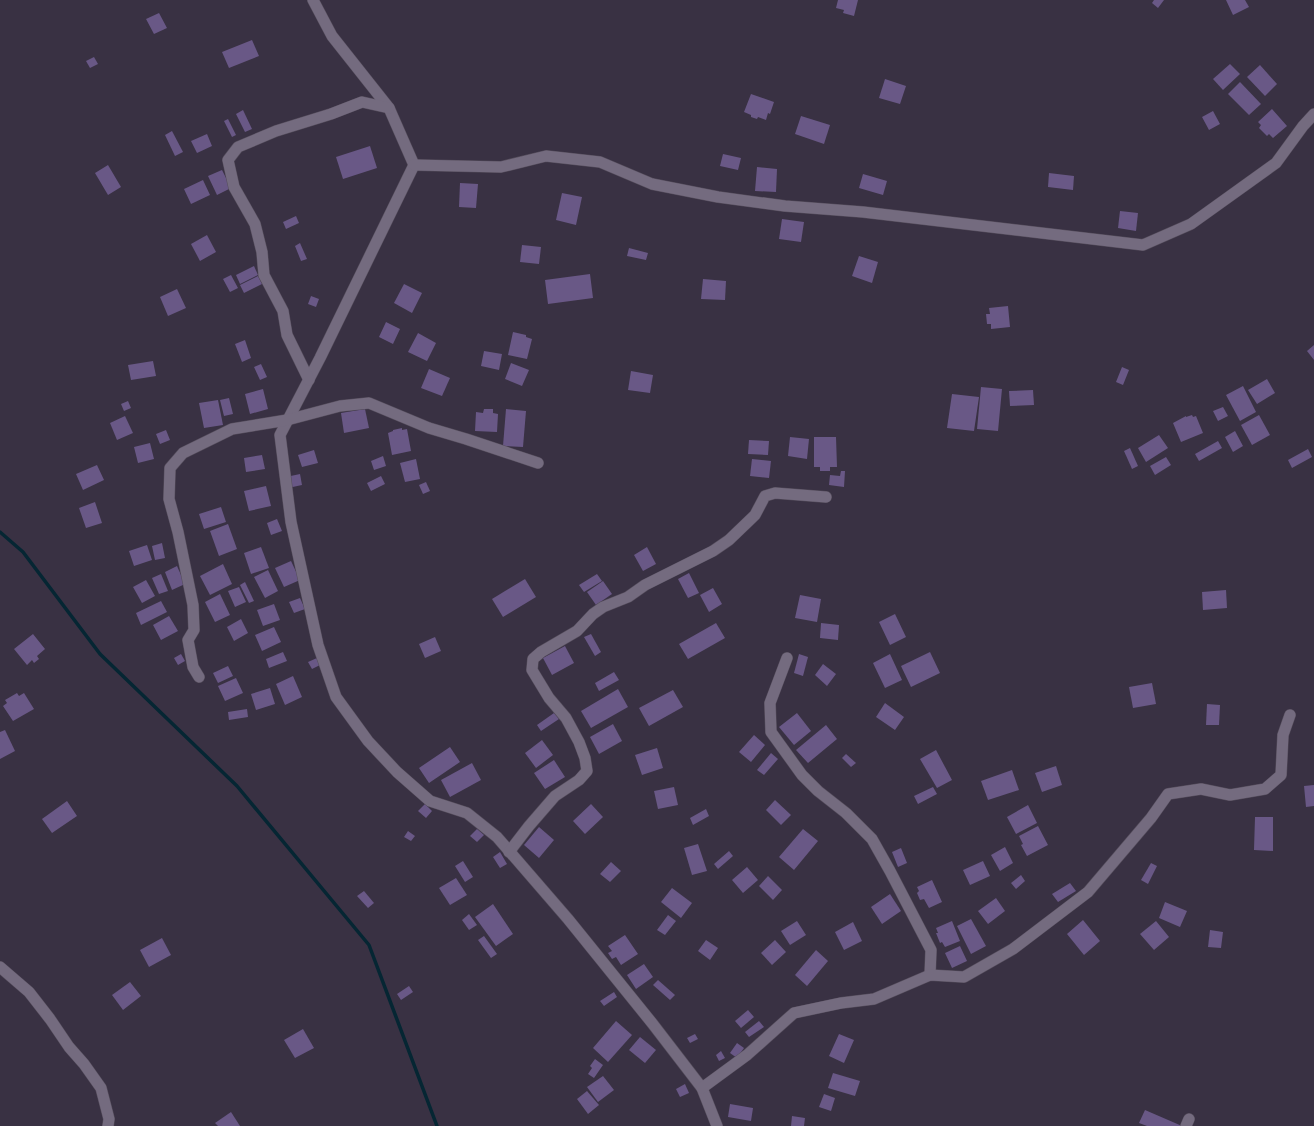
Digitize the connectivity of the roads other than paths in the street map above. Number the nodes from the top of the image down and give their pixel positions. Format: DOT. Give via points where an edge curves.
graph roads {
  1 [pos="313,0"];
  2 [pos="389,108"];
  3 [pos="1314,114"];
  4 [pos="414,165"];
  5 [pos="308,380"];
  6 [pos="287,420"];
  7 [pos="538,463"];
  8 [pos="826,497"];
  9 [pos="787,658"];
  10 [pos="199,677"];
  11 [pos="1290,715"];
  12 [pos="509,852"];
  13 [pos="0,967"];
  14 [pos="930,975"];
  15 [pos="702,1088"];
  16 [pos="108,1126"];
  17 [pos="718,1126"];
  1 -- 2 [label="street" via="332,36"];
  2 -- 4 [label="street"];
  2 -- 5 [label="street" via="362,102 276,131 238,147 228,160 234,187 255,224 262,252 264,275 283,311 287,335"];
  3 -- 4 [label="street" via="1276,163 1191,224 1143,245 718,197 652,184 600,162 546,156 501,167"];
  4 -- 5 [label="street"];
  5 -- 6 [label="street"];
  6 -- 7 [label="street" via="340,406 369,403 429,428"];
  6 -- 10 [label="street" via="232,430 183,453 170,468 169,499 193,605 194,630 188,640 192,667"];
  6 -- 12 [label="street" via="280,435 290,522 318,645 336,697 368,741 397,772 430,801 467,813 497,837"];
  8 -- 12 [label="street" via="775,493 765,496 755,515 729,540 645,585 628,597 603,607 577,631 533,659 532,670 549,698 566,718 579,742 585,758 586,771 579,780 555,796"];
  9 -- 14 [label="street" via="770,703 771,732 818,791 846,813 872,839 931,950"];
  11 -- 14 [label="street" via="1283,735 1281,775 1265,789 1230,795 1201,789 1168,794 1151,818 1088,892 1013,949 964,977"];
  12 -- 15 [label="street" via="568,920"];
  13 -- 16 [label="street" via="29,992 101,1088 109,1119"];
  14 -- 15 [label="street" via="874,999 794,1013 747,1055"];
  15 -- 17 [label="street"];
}
